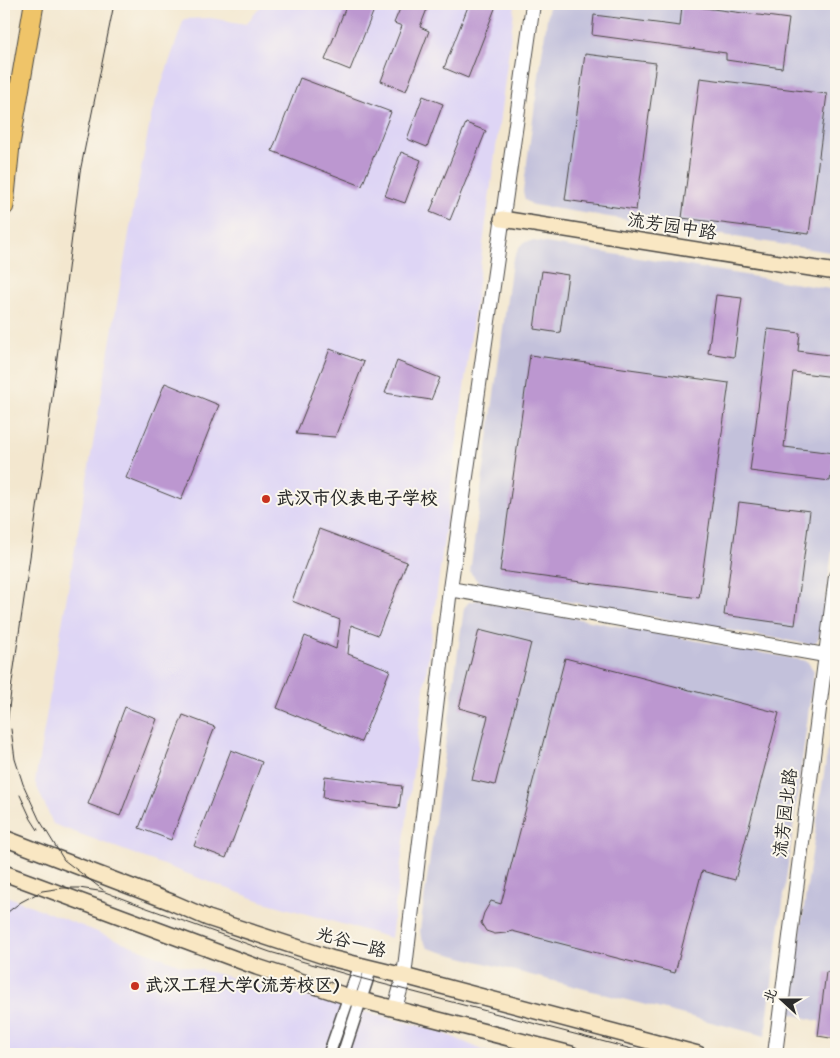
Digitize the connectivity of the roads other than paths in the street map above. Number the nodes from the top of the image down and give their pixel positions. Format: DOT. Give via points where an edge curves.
graph roads {
  1 [pos="22,4"];
  2 [pos="34,4"];
  3 [pos="533,4"];
  4 [pos="10,145"];
  5 [pos="4,206"];
  6 [pos="502,219"];
  7 [pos="836,272"];
  8 [pos="836,576"];
  9 [pos="450,589"];
  10 [pos="831,656"];
  11 [pos="4,838"];
  12 [pos="4,873"];
  13 [pos="366,967"];
  14 [pos="404,976"];
  15 [pos="355,999"];
  16 [pos="395,1008"];
  17 [pos="329,1054"];
  18 [pos="343,1054"];
  19 [pos="571,1054"];
  20 [pos="698,1054"];
  21 [pos="775,1054"];
  1 -- 4 [label="highway"];
  2 -- 4 [label="highway"];
  3 -- 6 [label="street"];
  4 -- 5 [label="highway"];
  6 -- 7 [label="main road, 流芳园中路"];
  6 -- 9 [label="street"];
  8 -- 10 [label="street, 流芳园北路"];
  9 -- 10 [label="street"];
  9 -- 14 [label="street"];
  10 -- 21 [label="street, 流芳园北路"];
  11 -- 13 [label="main road, 光谷一路" via="208,918"];
  12 -- 15 [label="main road" via="257,967"];
  13 -- 14 [label="main road, 光谷一路"];
  13 -- 15 [label="street"];
  14 -- 16 [label="street"];
  14 -- 20 [label="main road, 光谷一路"];
  15 -- 16 [label="main road"];
  15 -- 17 [label="street"];
  15 -- 18 [label="street"];
  16 -- 19 [label="main road"];
}
